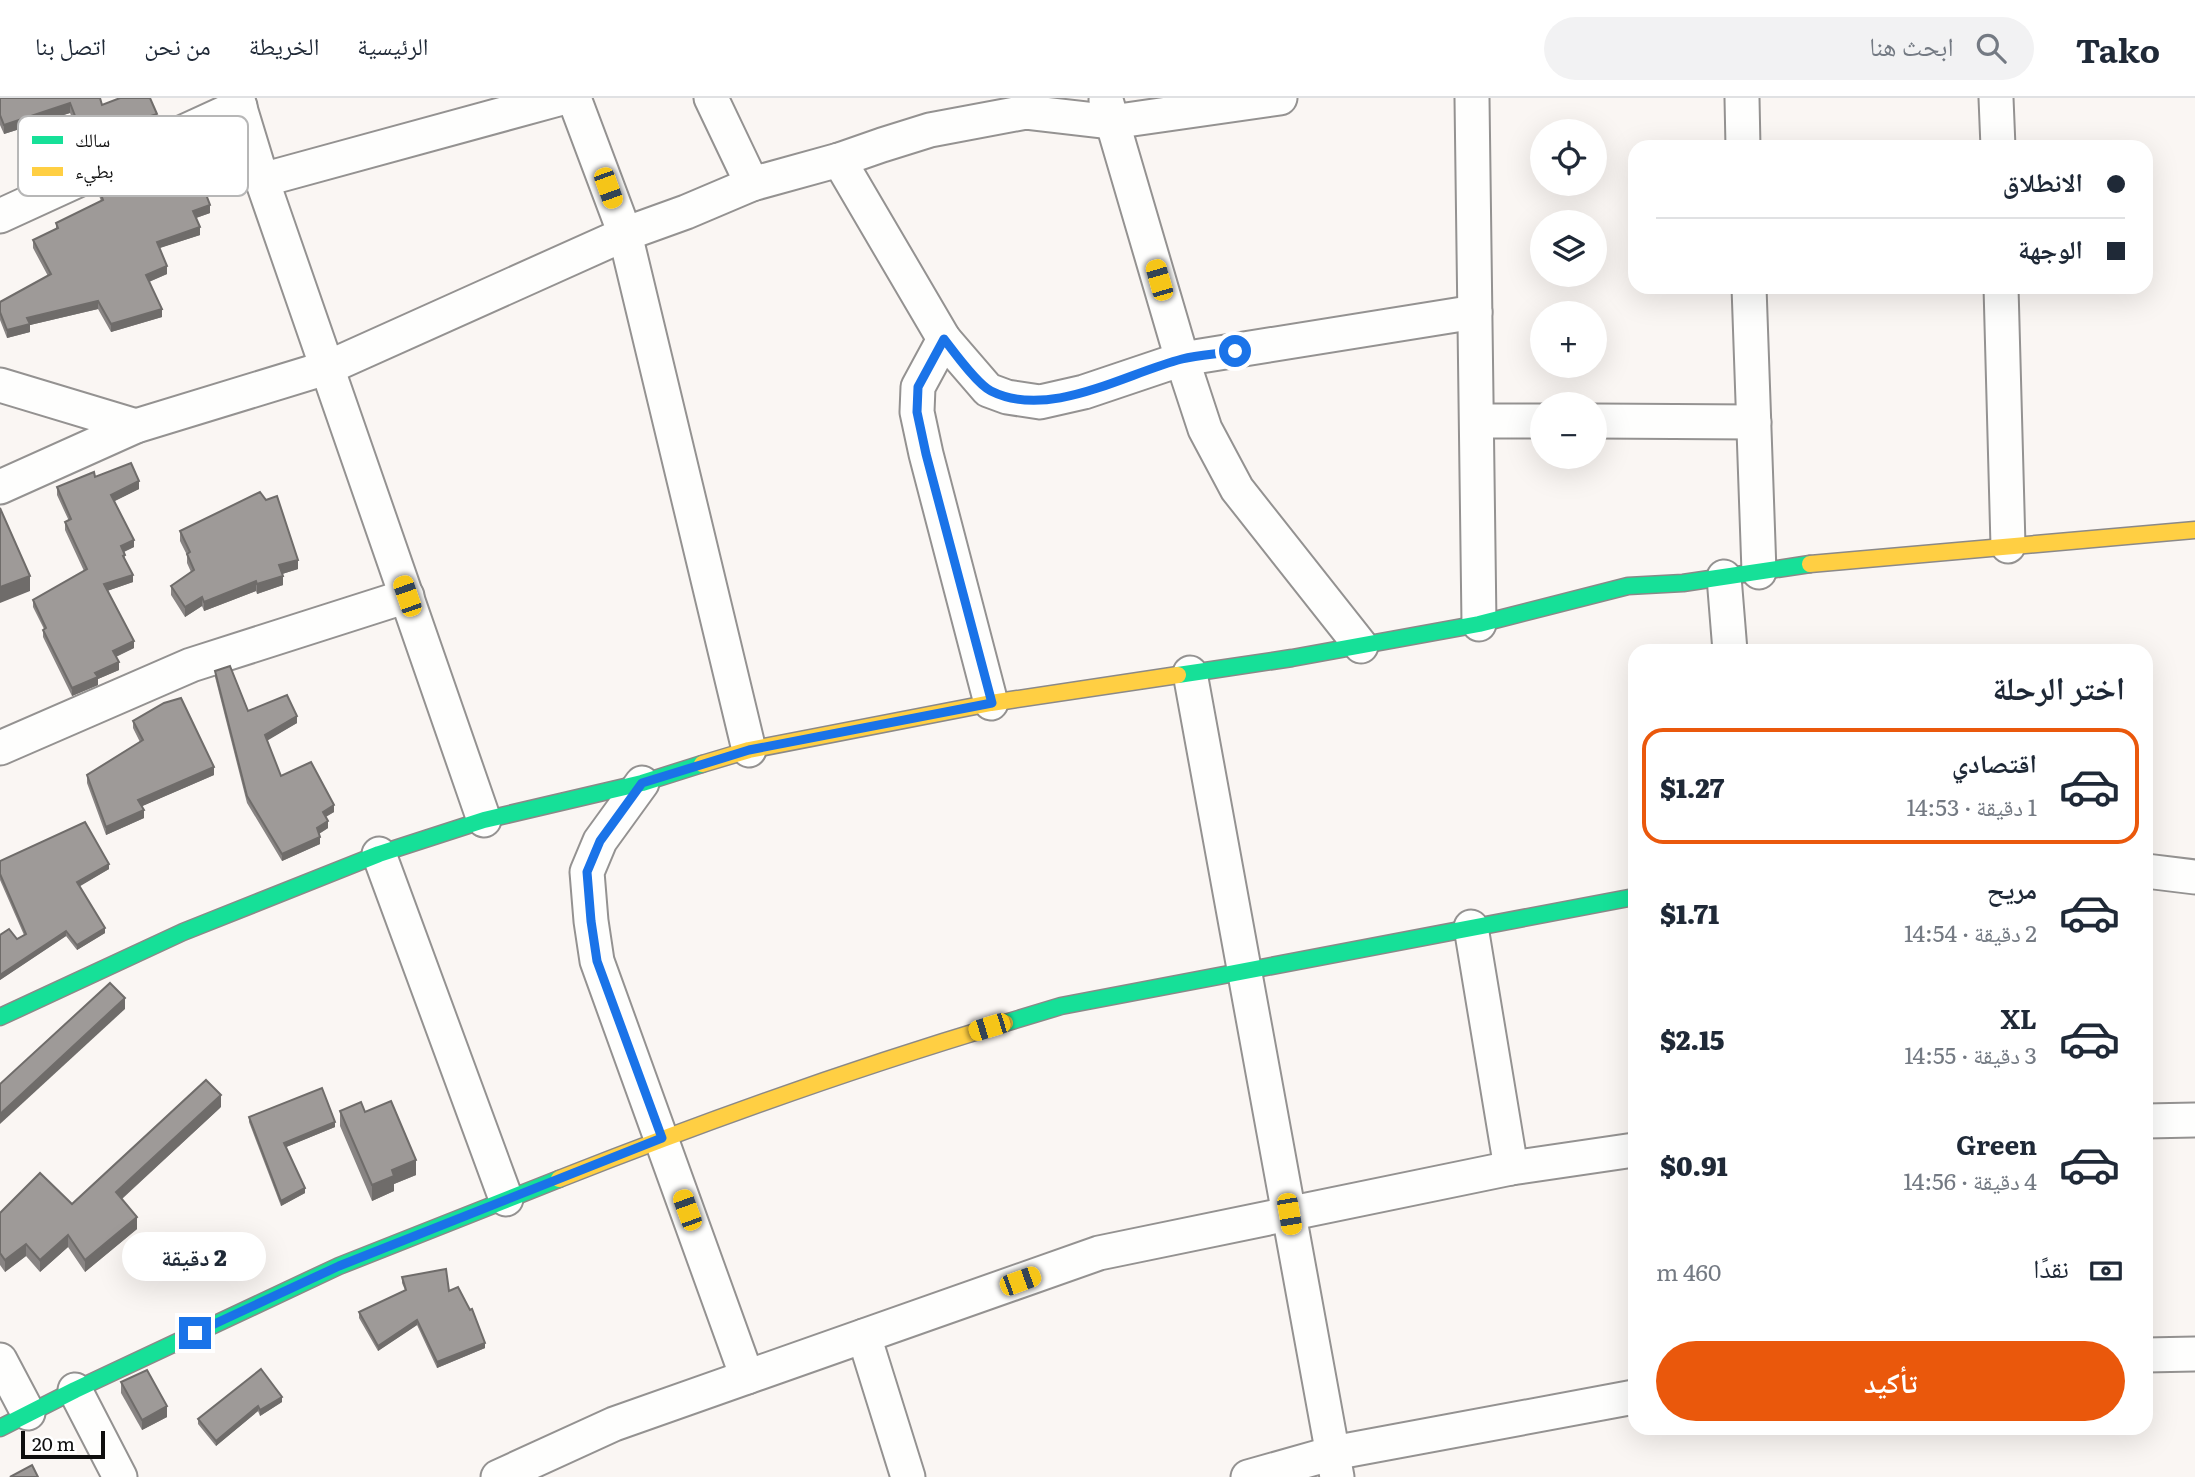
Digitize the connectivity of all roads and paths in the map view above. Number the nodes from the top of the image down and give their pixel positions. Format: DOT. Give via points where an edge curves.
graph roads {
  1 [pos="562,98"];
  2 [pos="574,98"];
  3 [pos="711,98"];
  4 [pos="1280,98"];
  5 [pos="1472,98"];
  6 [pos="1742,98"];
  7 [pos="1996,98"];
  8 [pos="239,102"];
  9 [pos="1109,110"];
  10 [pos="210,116"];
  11 [pos="248,133"];
  12 [pos="1743,140"];
  13 [pos="1998,140"];
  14 [pos="839,160"];
  15 [pos="262,180"];
  16 [pos="752,184"];
  17 [pos="42,196"];
  18 [pos="0,216"];
  19 [pos="625,234"];
  20 [pos="1749,294"];
  21 [pos="2001,294"];
  22 [pos="1475,312"];
  23 [pos="944,339"];
  24 [pos="1182,359"];
  25 [pos="329,367"];
  26 [pos="0,384"];
  27 [pos="1476,421"];
  28 [pos="1530,421"];
  29 [pos="1607,421"];
  30 [pos="1754,422"];
  31 [pos="136,426"];
  32 [pos="0,487"];
  33 [pos="2195,530"];
  34 [pos="2008,547"];
  35 [pos="1759,572"];
  36 [pos="1724,577"];
  37 [pos="407,596"];
  38 [pos="1479,624"];
  39 [pos="1729,644"];
  40 [pos="1361,646"];
  41 [pos="1190,673"];
  42 [pos="992,703"];
  43 [pos="0,748"];
  44 [pos="749,750"];
  45 [pos="642,783"];
  46 [pos="484,820"];
  47 [pos="379,854"];
  48 [pos="2153,872"];
  49 [pos="2195,877"];
  50 [pos="1628,898"];
  51 [pos="1471,927"];
  52 [pos="1245,970"];
  53 [pos="0,1017"];
  54 [pos="2195,1120"];
  55 [pos="2153,1121"];
  56 [pos="662,1138"];
  57 [pos="1628,1151"];
  58 [pos="1511,1168"];
  59 [pos="506,1199"];
  60 [pos="1289,1214"];
  61 [pos="864,1336"];
  62 [pos="2195,1354"];
  63 [pos="2153,1355"];
  64 [pos="0,1360"];
  65 [pos="747,1377"];
  66 [pos="75,1390"];
  67 [pos="1628,1398"];
  68 [pos="14,1421"];
  69 [pos="1335,1465"];
  70 [pos="120,1477"];
  71 [pos="498,1477"];
  72 [pos="908,1477"];
  73 [pos="1248,1477"];
  1 -- 15 [label="street"];
  2 -- 19 [label="street"];
  3 -- 16 [label="street"];
  4 -- 9 [label="street"];
  5 -- 22 [label="street"];
  6 -- 12 [label="street"];
  7 -- 13 [label="street"];
  8 -- 10 [label="street"];
  9 -- 14 [label="street" via="1026,112 930,130"];
  9 -- 24 [label="street"];
  11 -- 15 [label="street"];
  14 -- 16 [label="street"];
  14 -- 23 [label="street"];
  15 -- 25 [label="street"];
  16 -- 19 [label="street"];
  17 -- 18 [label="street"];
  19 -- 25 [label="street"];
  19 -- 44 [label="street"];
  20 -- 30 [label="street"];
  21 -- 34 [label="street"];
  22 -- 24 [label="street"];
  22 -- 27 [label="street"];
  23 -- 24 [label="street" via="988,390 1040,402"];
  23 -- 42 [label="street" via="918,387 917,412"];
  24 -- 40 [label="street" via="1205,429 1237,489"];
  25 -- 31 [label="street"];
  25 -- 37 [label="street"];
  26 -- 31 [label="street"];
  27 -- 28 [label="street"];
  27 -- 38 [label="street"];
  29 -- 30 [label="street"];
  30 -- 35 [label="street"];
  31 -- 32 [label="street"];
  33 -- 34 [label="street"];
  34 -- 35 [label="street"];
  35 -- 36 [label="street"];
  36 -- 38 [label="street" via="1628,586"];
  36 -- 39 [label="street"];
  37 -- 43 [label="street" via="191,665"];
  37 -- 46 [label="street"];
  38 -- 40 [label="street"];
  40 -- 41 [label="street"];
  41 -- 42 [label="street"];
  41 -- 52 [label="street"];
  42 -- 44 [label="street"];
  44 -- 45 [label="street"];
  45 -- 46 [label="street"];
  45 -- 56 [label="street" via="600,841 587,872 597,961"];
  46 -- 47 [label="street"];
  47 -- 53 [label="street" via="183,932"];
  47 -- 59 [label="street"];
  48 -- 49 [label="street"];
  50 -- 51 [label="street"];
  51 -- 52 [label="street"];
  51 -- 58 [label="street"];
  52 -- 56 [label="street" via="1061,1006 917,1049"];
  52 -- 60 [label="street"];
  54 -- 55 [label="street"];
  56 -- 59 [label="street"];
  56 -- 65 [label="street"];
  57 -- 58 [label="street"];
  58 -- 60 [label="street"];
  59 -- 66 [label="street" via="339,1266"];
  60 -- 61 [label="street" via="1099,1253"];
  60 -- 69 [label="street"];
  61 -- 65 [label="street"];
  61 -- 72 [label="street"];
  62 -- 63 [label="street"];
  64 -- 68 [label="street"];
  65 -- 71 [label="street" via="614,1424"];
  66 -- 68 [label="street"];
  66 -- 70 [label="street"];
  67 -- 69 [label="street"];
  69 -- 73 [label="street"];
}
